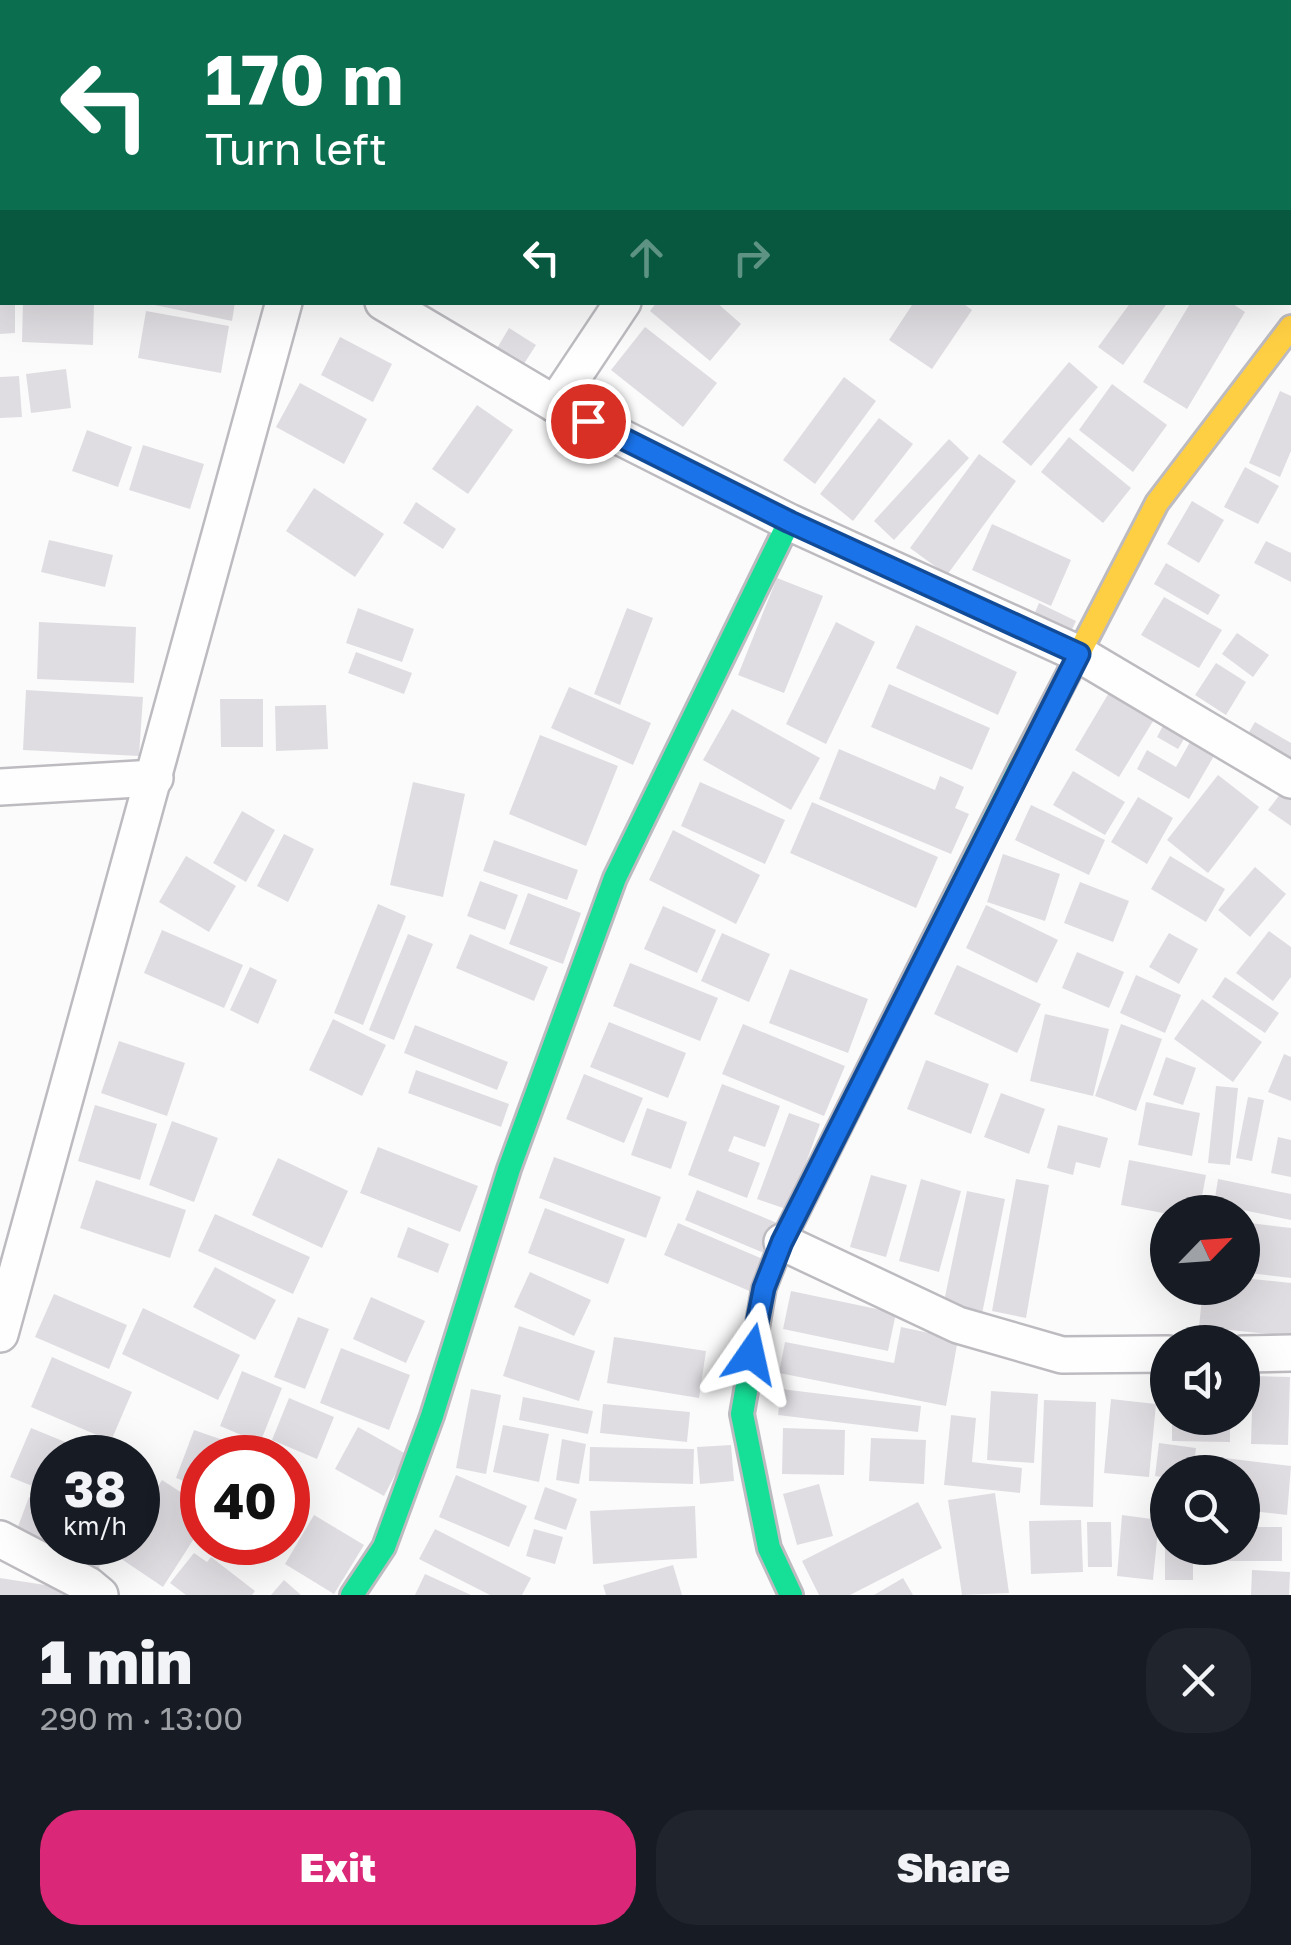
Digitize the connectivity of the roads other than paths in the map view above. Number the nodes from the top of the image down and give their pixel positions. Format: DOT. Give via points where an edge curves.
graph roads {
  1 [pos="283,305"];
  2 [pos="388,305"];
  3 [pos="622,305"];
  4 [pos="1291,327"];
  5 [pos="555,404"];
  6 [pos="790,522"];
  7 [pos="1079,654"];
  8 [pos="155,778"];
  9 [pos="1291,780"];
  10 [pos="0,787"];
  11 [pos="782,1242"];
  12 [pos="0,1334"];
  13 [pos="1291,1353"];
  14 [pos="1150,1354"];
  15 [pos="1260,1354"];
  16 [pos="0,1539"];
  17 [pos="100,1595"];
  18 [pos="352,1595"];
  19 [pos="791,1595"];
  1 -- 8 [label="street"];
  2 -- 5 [label="street"];
  3 -- 5 [label="street"];
  4 -- 7 [label="street" via="1156,503"];
  5 -- 6 [label="street"];
  6 -- 7 [label="street"];
  6 -- 18 [label="street" via="614,878 509,1169 432,1416 384,1547"];
  7 -- 9 [label="street"];
  7 -- 11 [label="street"];
  8 -- 10 [label="street"];
  8 -- 12 [label="street"];
  11 -- 14 [label="street" via="958,1325 1062,1355"];
  11 -- 19 [label="street" via="764,1288 742,1414 770,1548"];
  13 -- 15 [label="street"];
  16 -- 17 [label="street"];
}
